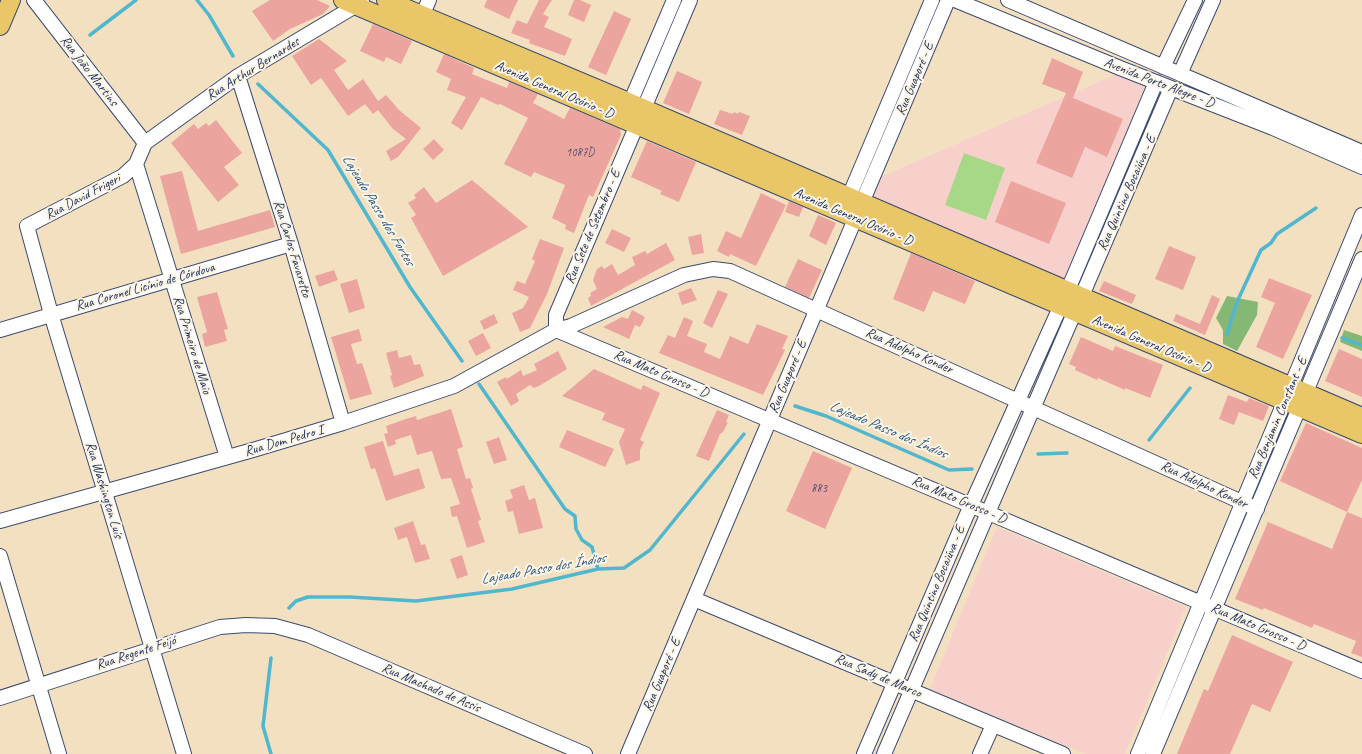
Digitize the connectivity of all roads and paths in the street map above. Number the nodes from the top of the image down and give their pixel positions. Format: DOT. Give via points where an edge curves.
graph roads {
  1 [pos="11,0"];
  2 [pos="34,0"];
  3 [pos="386,0"];
  4 [pos="674,0"];
  5 [pos="690,0"];
  6 [pos="932,0"];
  7 [pos="949,0"];
  8 [pos="955,0"];
  9 [pos="1008,0"];
  10 [pos="1195,0"];
  11 [pos="1213,0"];
  12 [pos="355,2"];
  13 [pos="426,8"];
  14 [pos="0,26"];
  15 [pos="1163,67"];
  16 [pos="1180,74"];
  17 [pos="238,76"];
  18 [pos="1156,82"];
  19 [pos="1171,88"];
  20 [pos="637,106"];
  21 [pos="637,125"];
  22 [pos="145,143"];
  23 [pos="1362,152"];
  24 [pos="136,164"];
  25 [pos="1362,167"];
  26 [pos="852,208"];
  27 [pos="1100,213"];
  28 [pos="1362,215"];
  29 [pos="1115,220"];
  30 [pos="27,226"];
  31 [pos="291,244"];
  32 [pos="1362,259"];
  33 [pos="171,279"];
  34 [pos="1071,301"];
  35 [pos="816,309"];
  36 [pos="51,314"];
  37 [pos="0,330"];
  38 [pos="556,330"];
  39 [pos="1295,397"];
  40 [pos="1018,400"];
  41 [pos="1034,407"];
  42 [pos="1362,417"];
  43 [pos="770,419"];
  44 [pos="343,423"];
  45 [pos="1362,434"];
  46 [pos="226,457"];
  47 [pos="104,491"];
  48 [pos="1243,502"];
  49 [pos="971,505"];
  50 [pos="1257,509"];
  51 [pos="988,512"];
  52 [pos="0,521"];
  53 [pos="0,556"];
  54 [pos="694,599"];
  55 [pos="1200,602"];
  56 [pos="1214,609"];
  57 [pos="275,626"];
  58 [pos="151,648"];
  59 [pos="1362,671"];
  60 [pos="895,683"];
  61 [pos="38,685"];
  62 [pos="911,690"];
  63 [pos="0,698"];
  64 [pos="992,725"];
  65 [pos="59,754"];
  66 [pos="184,754"];
  67 [pos="585,754"];
  68 [pos="628,754"];
  69 [pos="864,754"];
  70 [pos="884,754"];
  71 [pos="980,754"];
  72 [pos="1062,754"];
  73 [pos="1138,754"];
  74 [pos="1153,754"];
  1 -- 14 [label="main road"];
  2 -- 22 [label="street, Rua João Martins"];
  3 -- 13 [label="main road, Avenida General Osório - D"];
  4 -- 20 [label="street, Rua Sete de Setembro - E"];
  5 -- 20 [label="street, Rua Sete de Setembro - E"];
  6 -- 26 [label="street, Rua Guaporé - E"];
  7 -- 26 [label="street, Rua Guaporé - E"];
  8 -- 18 [label="street, Avenida Porto Alegre - D"];
  9 -- 15 [label="street, Avenida Porto Alegre - D"];
  10 -- 15 [label="street"];
  11 -- 16 [label="street"];
  12 -- 17 [label="street, Rua Arthur Bernardes"];
  12 -- 21 [label="main road, Avenida General Osório - D"];
  13 -- 20 [label="main road, Avenida General Osório - D"];
  15 -- 16 [label="street, Avenida Porto Alegre - D"];
  16 -- 23 [label="street, Avenida Porto Alegre - D"];
  17 -- 22 [label="street, Rua Arthur Bernardes"];
  17 -- 31 [label="street, Rua Carlos Favaretto"];
  18 -- 19 [label="street, Avenida Porto Alegre - D"];
  18 -- 27 [label="street, Rua Quintino Bocaiúva - E"];
  19 -- 25 [label="street, Avenida Porto Alegre - D" via="1273,128"];
  19 -- 29 [label="street, Rua Quintino Bocaiúva - E"];
  20 -- 21 [label="street, Rua Sete de Setembro - E"];
  20 -- 26 [label="main road, Avenida General Osório - D"];
  21 -- 26 [label="main road, Avenida General Osório - D"];
  21 -- 38 [label="street, Rua Sete de Setembro - E" via="556,315"];
  22 -- 24 [label="street"];
  24 -- 30 [label="street, Rua David Frigeri" via="123,176"];
  24 -- 33 [label="street, Rua Primeiro de Maio"];
  26 -- 34 [label="main road, Avenida General Osório - D"];
  26 -- 35 [label="street, Rua Guaporé - E"];
  27 -- 29 [label="street"];
  27 -- 34 [label="street, Rua Quintino Bocaiúva - E"];
  28 -- 39 [label="street, Rua Benjamin Constant - E"];
  29 -- 34 [label="street, Rua Quintino Bocaiúva - E"];
  30 -- 36 [label="street, Rua Washington Luís"];
  31 -- 33 [label="street, Rua Coronel Licínio de Córdova"];
  31 -- 44 [label="street, Rua Carlos Favaretto"];
  32 -- 39 [label="street, Rua Benjamin Constant - E"];
  33 -- 36 [label="street, Rua Coronel Licínio de Córdova"];
  33 -- 46 [label="street, Rua Primeiro de Maio"];
  34 -- 39 [label="main road, Avenida General Osório - D"];
  34 -- 40 [label="street, Rua Quintino Bocaiúva - E"];
  34 -- 41 [label="street, Rua Quintino Bocaiúva - E"];
  35 -- 38 [label="street, Rua Adolpho Konder" via="730,271 713,269 684,275 571,326"];
  35 -- 40 [label="street, Rua Adolpho Konder"];
  35 -- 43 [label="street, Rua Guaporé - E"];
  36 -- 37 [label="street, Rua Coronel Licínio de Córdova"];
  36 -- 47 [label="street, Rua Washington Luís"];
  38 -- 43 [label="street, Rua Mato Grosso - D"];
  38 -- 44 [label="street, Rua Dom Pedro I" via="454,386"];
  39 -- 42 [label="main road, Avenida General Osório - D"];
  39 -- 45 [label="main road, Avenida General Osório - D"];
  39 -- 48 [label="street, Rua Benjamin Constant - E"];
  39 -- 50 [label="street, Rua Benjamin Constant - E"];
  40 -- 41 [label="street, Rua Adolpho Konder"];
  40 -- 49 [label="street, Rua Quintino Bocaiúva - E"];
  41 -- 48 [label="street, Rua Adolpho Konder"];
  41 -- 51 [label="street, Rua Quintino Bocaiúva - E"];
  43 -- 49 [label="street, Rua Mato Grosso - D"];
  43 -- 54 [label="street, Rua Guaporé - E"];
  44 -- 46 [label="street, Rua Dom Pedro I"];
  46 -- 47 [label="street, Rua Dom Pedro I"];
  47 -- 52 [label="street, Rua Dom Pedro I"];
  47 -- 58 [label="street, Rua Washington Luís"];
  48 -- 50 [label="street, Rua Adolpho Konder"];
  48 -- 55 [label="street, Rua Benjamin Constant - E"];
  49 -- 51 [label="street, Rua Mato Grosso - D"];
  49 -- 60 [label="street, Rua Quintino Bocaiúva - E"];
  50 -- 56 [label="street, Rua Benjamin Constant - E"];
  51 -- 55 [label="street, Rua Mato Grosso - D"];
  51 -- 62 [label="street, Rua Quintino Bocaiúva - E"];
  53 -- 61 [label="street"];
  54 -- 60 [label="street, Rua Sady de Marco"];
  54 -- 68 [label="street, Rua Guaporé - E"];
  55 -- 56 [label="street, Rua Mato Grosso - D"];
  55 -- 73 [label="street, Rua Benjamin Constant - E"];
  56 -- 59 [label="street, Rua Mato Grosso - D"];
  56 -- 74 [label="street, Rua Benjamin Constant - E"];
  57 -- 58 [label="street, Rua Regente Feijó" via="220,627"];
  57 -- 67 [label="street, Rua Machado de Assis" via="308,635"];
  58 -- 61 [label="street, Rua Regente Feijó"];
  58 -- 66 [label="street, Rua Washington Luís"];
  60 -- 62 [label="street, Rua Sady de Marco"];
  60 -- 69 [label="street, Rua Quintino Bocaiúva - E"];
  61 -- 63 [label="street, Rua Regente Feijó"];
  61 -- 65 [label="street"];
  62 -- 64 [label="street, Rua Sady de Marco"];
  62 -- 70 [label="street, Rua Quintino Bocaiúva - E"];
  64 -- 71 [label="street"];
  64 -- 72 [label="street, Rua Sady de Marco"];
}
